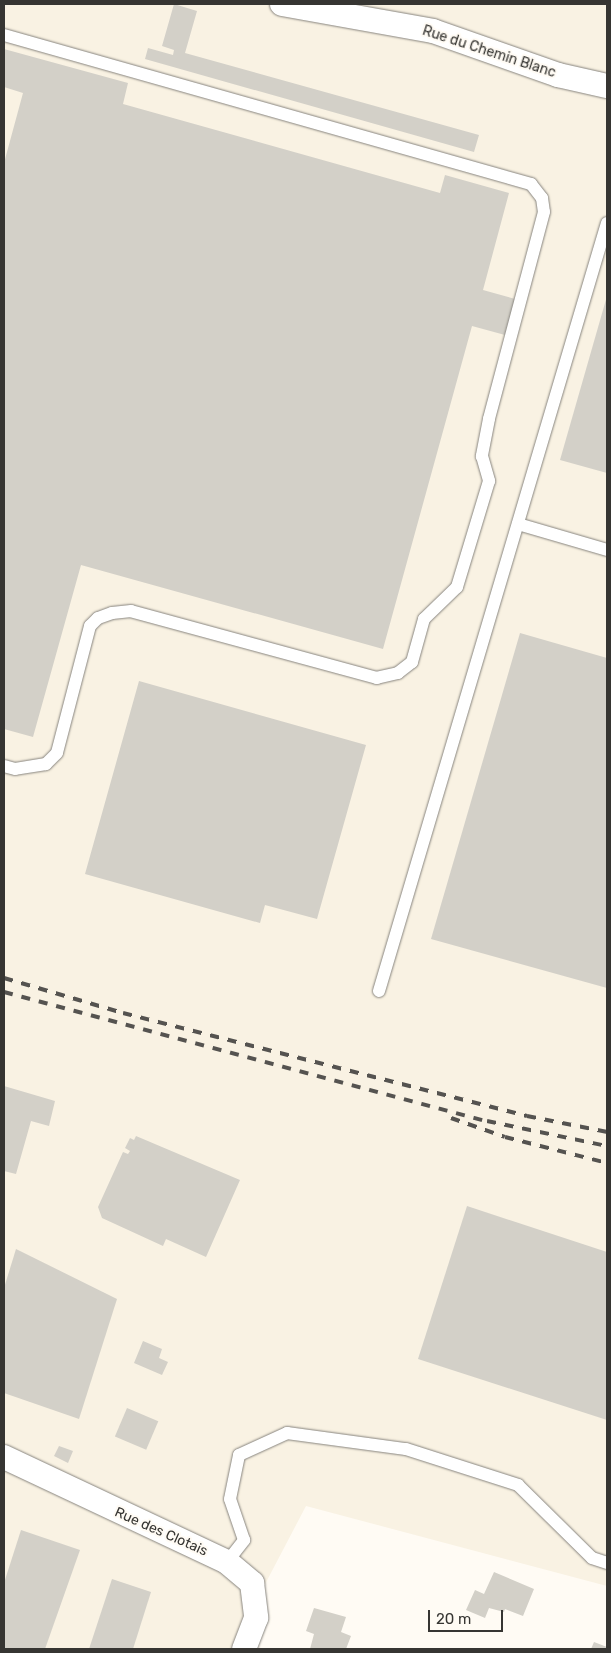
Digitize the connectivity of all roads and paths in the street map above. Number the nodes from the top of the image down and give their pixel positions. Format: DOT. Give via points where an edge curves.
graph roads {
  1 [pos="282,4"];
  2 [pos="4,34"];
  3 [pos="607,86"];
  4 [pos="607,223"];
  5 [pos="518,524"];
  6 [pos="607,550"];
  7 [pos="4,766"];
  8 [pos="379,991"];
  9 [pos="4,1457"];
  10 [pos="227,1562"];
  11 [pos="607,1563"];
  12 [pos="244,1649"];
  1 -- 3 [label="street, Rue du Chemin Blanc" via="432,31 558,75"];
  2 -- 7 [label="lane" via="531,184 542,198 544,212 489,419 482,456 489,481 457,587 424,619 412,662 398,674 378,678 131,611 112,613 98,618 90,626 57,753 46,764 14,769"];
  4 -- 5 [label="lane"];
  5 -- 6 [label="lane"];
  5 -- 8 [label="lane"];
  9 -- 10 [label="street, Rue des Clotais"];
  10 -- 11 [label="lane" via="244,1540 230,1499 239,1455 287,1433 406,1449 518,1484 592,1558"];
  10 -- 12 [label="street, Rue des Clotais" via="252,1583 256,1618"];
}
